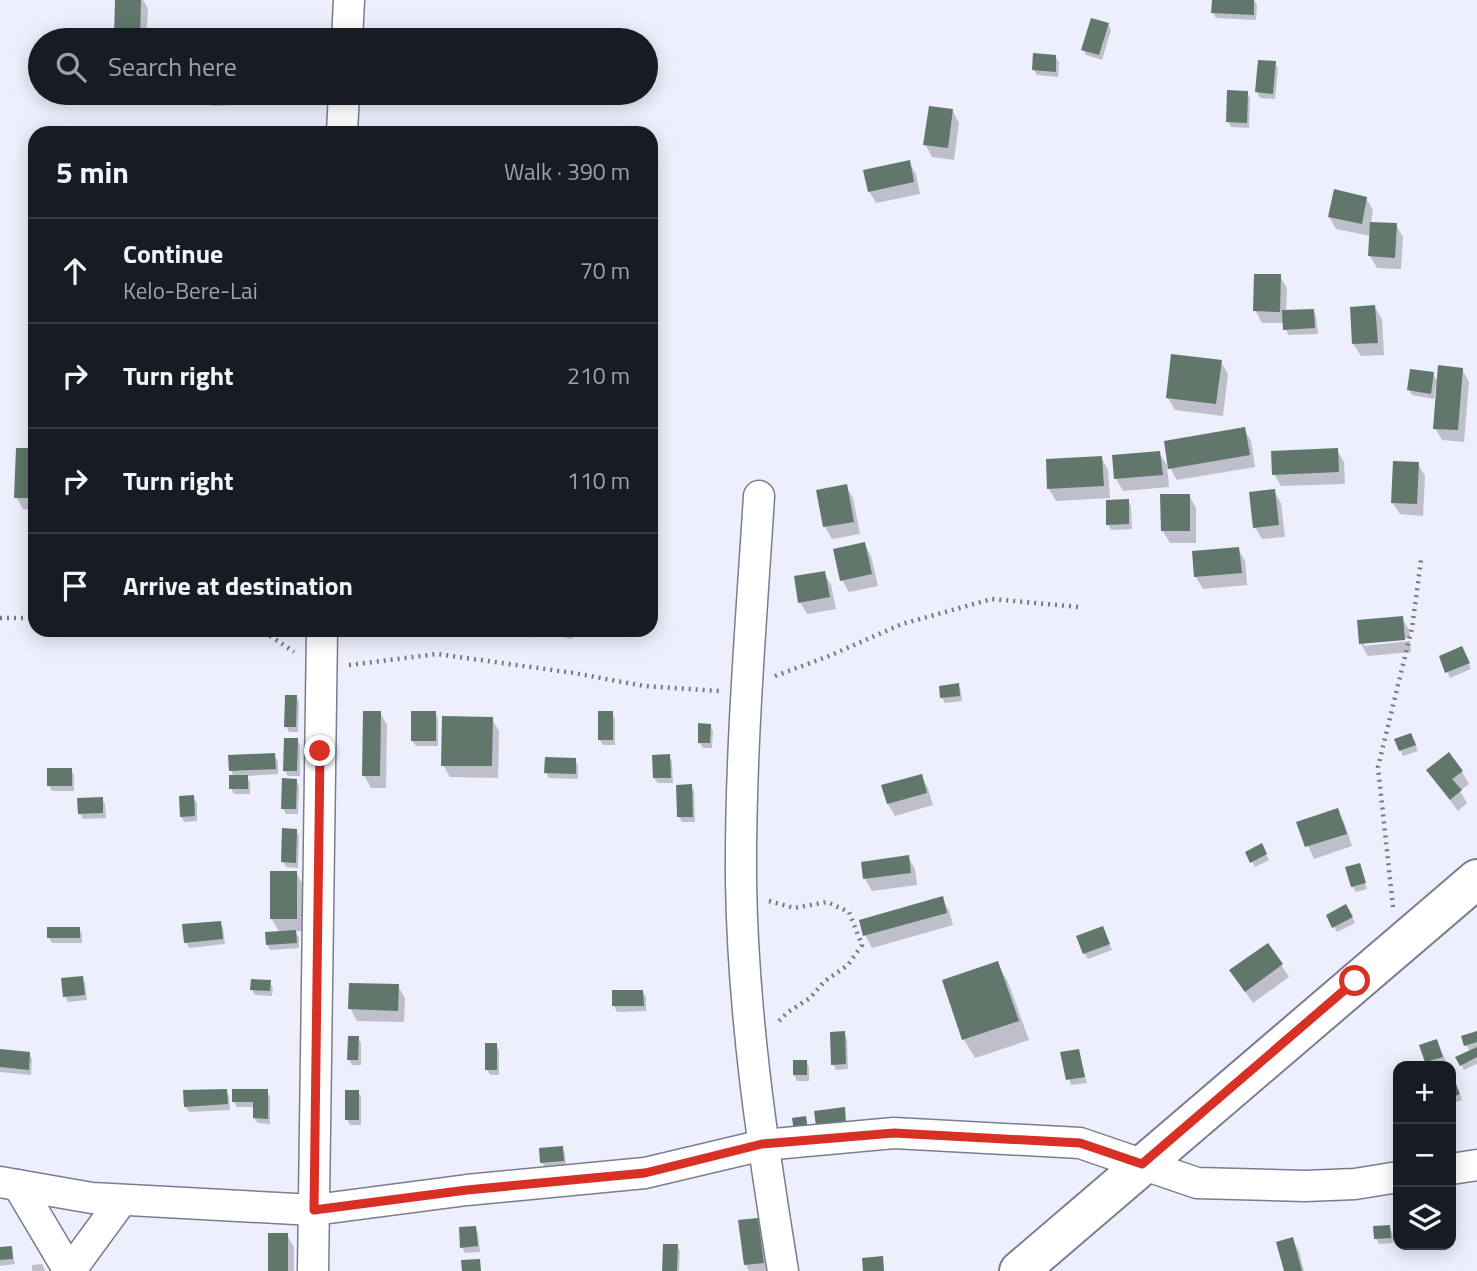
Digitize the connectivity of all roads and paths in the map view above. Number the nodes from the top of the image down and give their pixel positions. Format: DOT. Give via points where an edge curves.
graph roads {
  1 [pos="349,0"];
  2 [pos="348,28"];
  3 [pos="343,105"];
  4 [pos="342,126"];
  5 [pos="759,496"];
  6 [pos="1421,560"];
  7 [pos="1079,607"];
  8 [pos="0,618"];
  9 [pos="28,618"];
  10 [pos="273,637"];
  11 [pos="322,637"];
  12 [pos="321,670"];
  13 [pos="746,693"];
  14 [pos="1477,879"];
  15 [pos="741,884"];
  16 [pos="1397,945"];
  17 [pos="750,1045"];
  18 [pos="762,1144"];
  19 [pos="1142,1164"];
  20 [pos="1477,1165"];
  21 [pos="1456,1168"];
  22 [pos="1393,1178"];
  23 [pos="9,1184"];
  24 [pos="122,1200"];
  25 [pos="314,1210"];
  26 [pos="69,1271"];
  27 [pos="313,1271"];
  28 [pos="783,1271"];
  29 [pos="1019,1271"];
  1 -- 2 [label="street"];
  3 -- 4 [label="street"];
  5 -- 13 [label="street"];
  6 -- 16 [label="path" via="1412,628 1378,767"];
  7 -- 13 [label="path" via="992,599 902,624"];
  8 -- 9 [label="path"];
  10 -- 12 [label="path"];
  11 -- 12 [label="street"];
  12 -- 13 [label="path" via="437,654 644,686"];
  12 -- 25 [label="street"];
  13 -- 15 [label="street"];
  14 -- 16 [label="main road"];
  15 -- 17 [label="street"];
  15 -- 17 [label="path" via="773,903 794,908 827,902 849,912 862,945 848,965"];
  16 -- 19 [label="main road"];
  17 -- 18 [label="street"];
  18 -- 19 [label="street" via="894,1133 1080,1143"];
  18 -- 25 [label="street" via="645,1173"];
  18 -- 28 [label="street"];
  19 -- 22 [label="street" via="1197,1183 1305,1186"];
  19 -- 29 [label="main road"];
  20 -- 21 [label="street"];
  23 -- 24 [label="street"];
  23 -- 26 [label="street"];
  24 -- 25 [label="street"];
  24 -- 26 [label="street"];
  25 -- 27 [label="street"];
}
